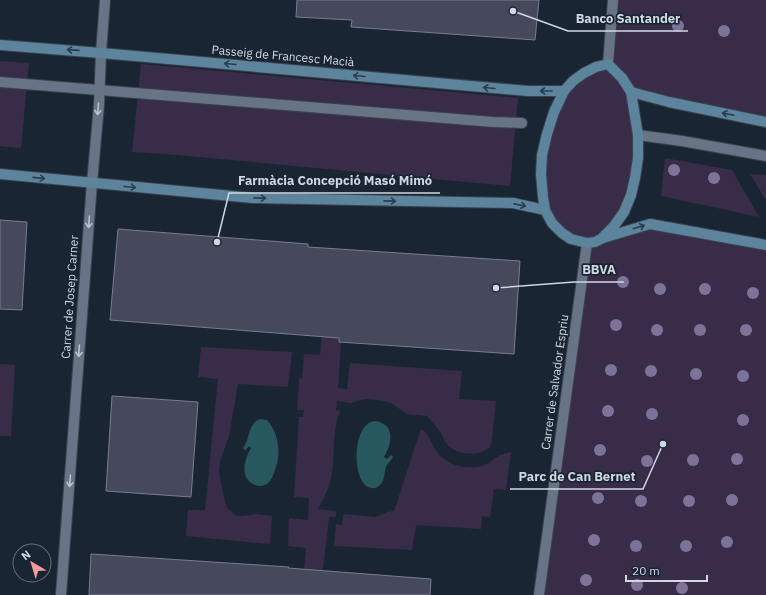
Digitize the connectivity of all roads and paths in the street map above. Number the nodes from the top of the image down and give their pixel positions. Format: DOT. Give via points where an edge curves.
graph roads {
  1 [pos="105,0"];
  2 [pos="613,0"];
  3 [pos="0,45"];
  4 [pos="101,53"];
  5 [pos="608,64"];
  6 [pos="0,82"];
  7 [pos="100,90"];
  8 [pos="564,91"];
  9 [pos="631,92"];
  10 [pos="766,122"];
  11 [pos="522,123"];
  12 [pos="638,135"];
  13 [pos="766,156"];
  14 [pos="0,174"];
  15 [pos="92,183"];
  16 [pos="545,210"];
  17 [pos="601,239"];
  18 [pos="587,243"];
  19 [pos="766,244"];
  20 [pos="61,595"];
  21 [pos="538,595"];
  1 -- 4 [label="street, Carrer de Josep Carner"];
  2 -- 5 [label="street"];
  4 -- 3 [label="street, Passeig de Francesc Macià, one-way"];
  4 -- 7 [label="street, Carrer de Josep Carner"];
  8 -- 4 [label="street, Passeig de Francesc Macià, one-way" via="528,91"];
  5 -- 8 [label="street" via="584,72"];
  5 -- 9 [label="street"];
  6 -- 7 [label="street"];
  7 -- 11 [label="street"];
  7 -- 15 [label="street, Carrer de Josep Carner, one-way"];
  8 -- 16 [label="street" via="554,112 542,154 541,174"];
  10 -- 9 [label="street, one-way"];
  9 -- 12 [label="street"];
  12 -- 13 [label="street"];
  12 -- 17 [label="street" via="638,158 631,195 624,212"];
  14 -- 15 [label="street, one-way"];
  15 -- 16 [label="street, one-way" via="253,198 513,204"];
  15 -- 20 [label="street, Carrer de Josep Carner, one-way"];
  16 -- 18 [label="street" via="552,223 562,233"];
  17 -- 18 [label="street"];
  17 -- 19 [label="street, one-way" via="650,224"];
  18 -- 21 [label="street, Carrer de Salvador Espriu"];
}
